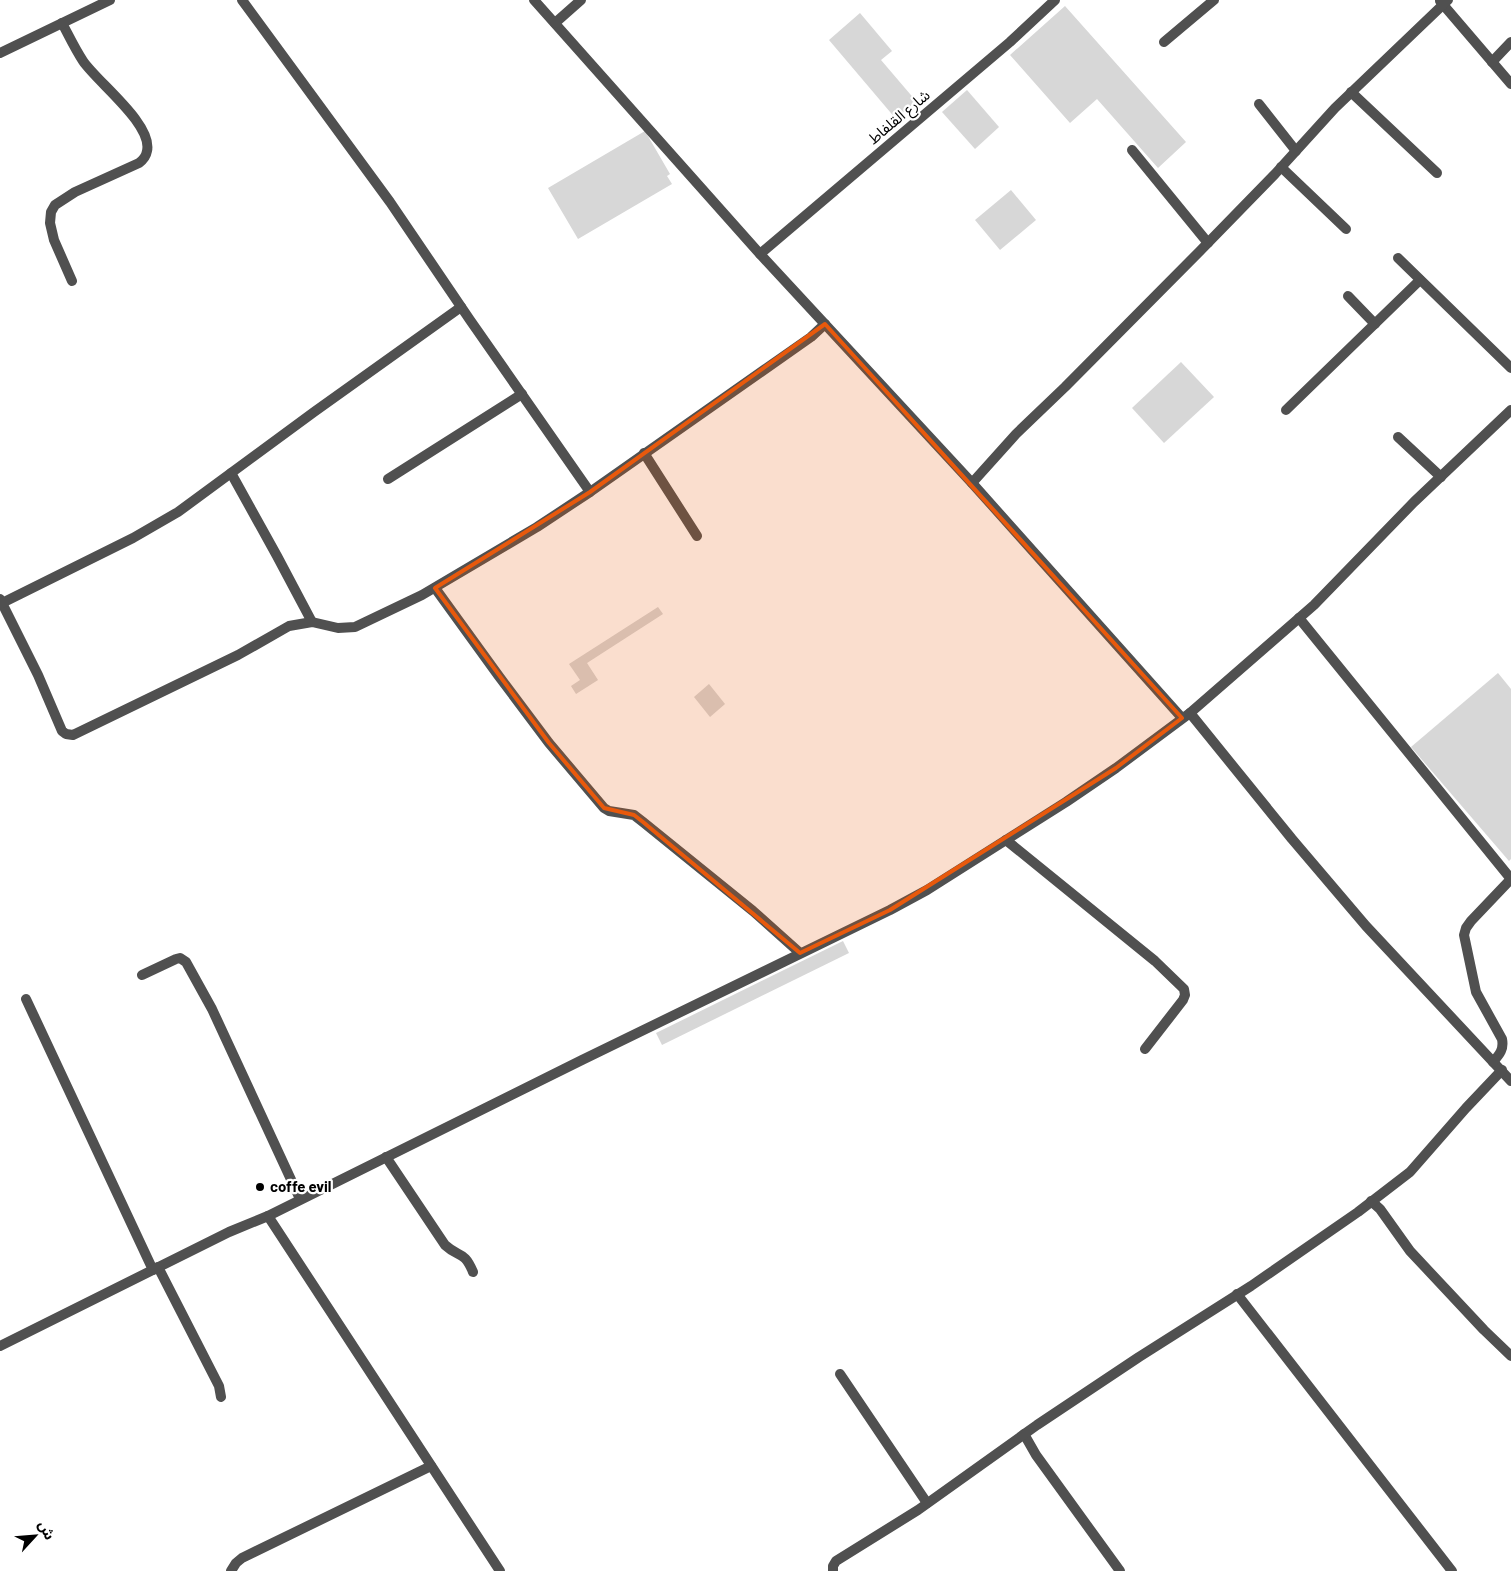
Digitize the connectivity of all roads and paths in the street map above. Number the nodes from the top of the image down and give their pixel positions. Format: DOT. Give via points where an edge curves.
graph roads {
  1 [pos="110,0"];
  2 [pos="242,0"];
  3 [pos="534,0"];
  4 [pos="581,0"];
  5 [pos="1054,0"];
  6 [pos="1214,0"];
  7 [pos="1444,2"];
  8 [pos="62,23"];
  9 [pos="555,23"];
  10 [pos="1164,42"];
  11 [pos="1511,42"];
  12 [pos="0,53"];
  13 [pos="1492,62"];
  14 [pos="1511,84"];
  15 [pos="1351,92"];
  16 [pos="1259,104"];
  17 [pos="1132,150"];
  18 [pos="1296,151"];
  19 [pos="1281,167"];
  20 [pos="1437,173"];
  21 [pos="1346,229"];
  22 [pos="1208,243"];
  23 [pos="760,254"];
  24 [pos="1398,258"];
  25 [pos="1420,280"];
  26 [pos="72,281"];
  27 [pos="1348,296"];
  28 [pos="461,307"];
  29 [pos="825,324"];
  30 [pos="1375,324"];
  31 [pos="1511,368"];
  32 [pos="522,394"];
  33 [pos="1286,410"];
  34 [pos="1511,410"];
  35 [pos="1398,436"];
  36 [pos="644,453"];
  37 [pos="231,473"];
  38 [pos="1441,477"];
  39 [pos="388,479"];
  40 [pos="972,483"];
  41 [pos="590,492"];
  42 [pos="696,536"];
  43 [pos="435,588"];
  44 [pos="1,601"];
  45 [pos="1300,618"];
  46 [pos="312,622"];
  47 [pos="1186,716"];
  48 [pos="1006,840"];
  49 [pos="1511,879"];
  50 [pos="800,953"];
  51 [pos="142,975"];
  52 [pos="26,999"];
  53 [pos="1145,1049"];
  54 [pos="1493,1062"];
  55 [pos="1502,1070"];
  56 [pos="1511,1081"];
  57 [pos="386,1157"];
  58 [pos="300,1199"];
  59 [pos="1371,1201"];
  60 [pos="268,1216"];
  61 [pos="155,1269"];
  62 [pos="474,1272"];
  63 [pos="1237,1294"];
  64 [pos="0,1346"];
  65 [pos="1511,1356"];
  66 [pos="840,1374"];
  67 [pos="221,1397"];
  68 [pos="1024,1434"];
  69 [pos="431,1466"];
  70 [pos="927,1504"];
  71 [pos="231,1571"];
  72 [pos="500,1571"];
  73 [pos="833,1571"];
  74 [pos="1120,1571"];
  75 [pos="1452,1571"];
  1 -- 8 [label="street"];
  2 -- 28 [label="street" via="390,202"];
  3 -- 9 [label="street"];
  4 -- 9 [label="street"];
  5 -- 23 [label="street, شارع القلفاط" via="1010,42"];
  6 -- 10 [label="street"];
  7 -- 13 [label="street"];
  7 -- 15 [label="street"];
  8 -- 12 [label="street"];
  8 -- 26 [label="street" via="83,61 142,129 148,150 138,163 75,192 55,205 50,222 54,240"];
  9 -- 23 [label="street"];
  11 -- 13 [label="street"];
  13 -- 14 [label="street"];
  15 -- 18 [label="street"];
  15 -- 20 [label="street"];
  16 -- 18 [label="street"];
  17 -- 22 [label="street"];
  18 -- 19 [label="street"];
  19 -- 21 [label="street"];
  19 -- 22 [label="street"];
  22 -- 40 [label="street" via="1016,434"];
  23 -- 29 [label="street"];
  24 -- 25 [label="street"];
  25 -- 30 [label="street"];
  25 -- 31 [label="street"];
  27 -- 30 [label="street"];
  28 -- 32 [label="street"];
  28 -- 37 [label="street"];
  29 -- 36 [label="street"];
  29 -- 40 [label="street"];
  30 -- 33 [label="street"];
  32 -- 39 [label="street"];
  32 -- 41 [label="street"];
  34 -- 38 [label="street"];
  35 -- 38 [label="street"];
  36 -- 41 [label="street"];
  36 -- 42 [label="street"];
  37 -- 44 [label="street" via="178,512 133,538"];
  37 -- 46 [label="street"];
  38 -- 45 [label="street"];
  40 -- 47 [label="street"];
  41 -- 43 [label="street"];
  43 -- 46 [label="street" via="356,627 338,628"];
  43 -- 50 [label="street" via="549,743 604,808 634,815 753,910"];
  44 -- 46 [label="street" via="62,731 71,735 238,655 289,626"];
  45 -- 47 [label="street"];
  45 -- 49 [label="street"];
  47 -- 48 [label="street" via="1116,768"];
  47 -- 54 [label="street" via="1366,926"];
  48 -- 50 [label="street" via="927,890"];
  48 -- 53 [label="street" via="1155,961 1184,989 1183,1000"];
  49 -- 54 [label="street" via="1471,921 1464,935 1476,992 1502,1039 1501,1052"];
  50 -- 57 [label="street"];
  51 -- 58 [label="street" via="176,959 186,962 212,1009"];
  52 -- 61 [label="street"];
  54 -- 55 [label="street"];
  55 -- 56 [label="street"];
  55 -- 59 [label="street" via="1410,1172"];
  57 -- 58 [label="street"];
  57 -- 62 [label="street" via="445,1244 464,1256"];
  58 -- 60 [label="street"];
  59 -- 63 [label="street"];
  59 -- 65 [label="street" via="1410,1251"];
  60 -- 61 [label="street"];
  60 -- 69 [label="street"];
  61 -- 64 [label="street"];
  61 -- 67 [label="street" via="219,1386"];
  63 -- 68 [label="street"];
  63 -- 75 [label="street"];
  66 -- 70 [label="street"];
  68 -- 70 [label="street"];
  68 -- 74 [label="street"];
  69 -- 71 [label="street" via="242,1558"];
  69 -- 72 [label="street"];
  70 -- 73 [label="street" via="836,1561"];
}
